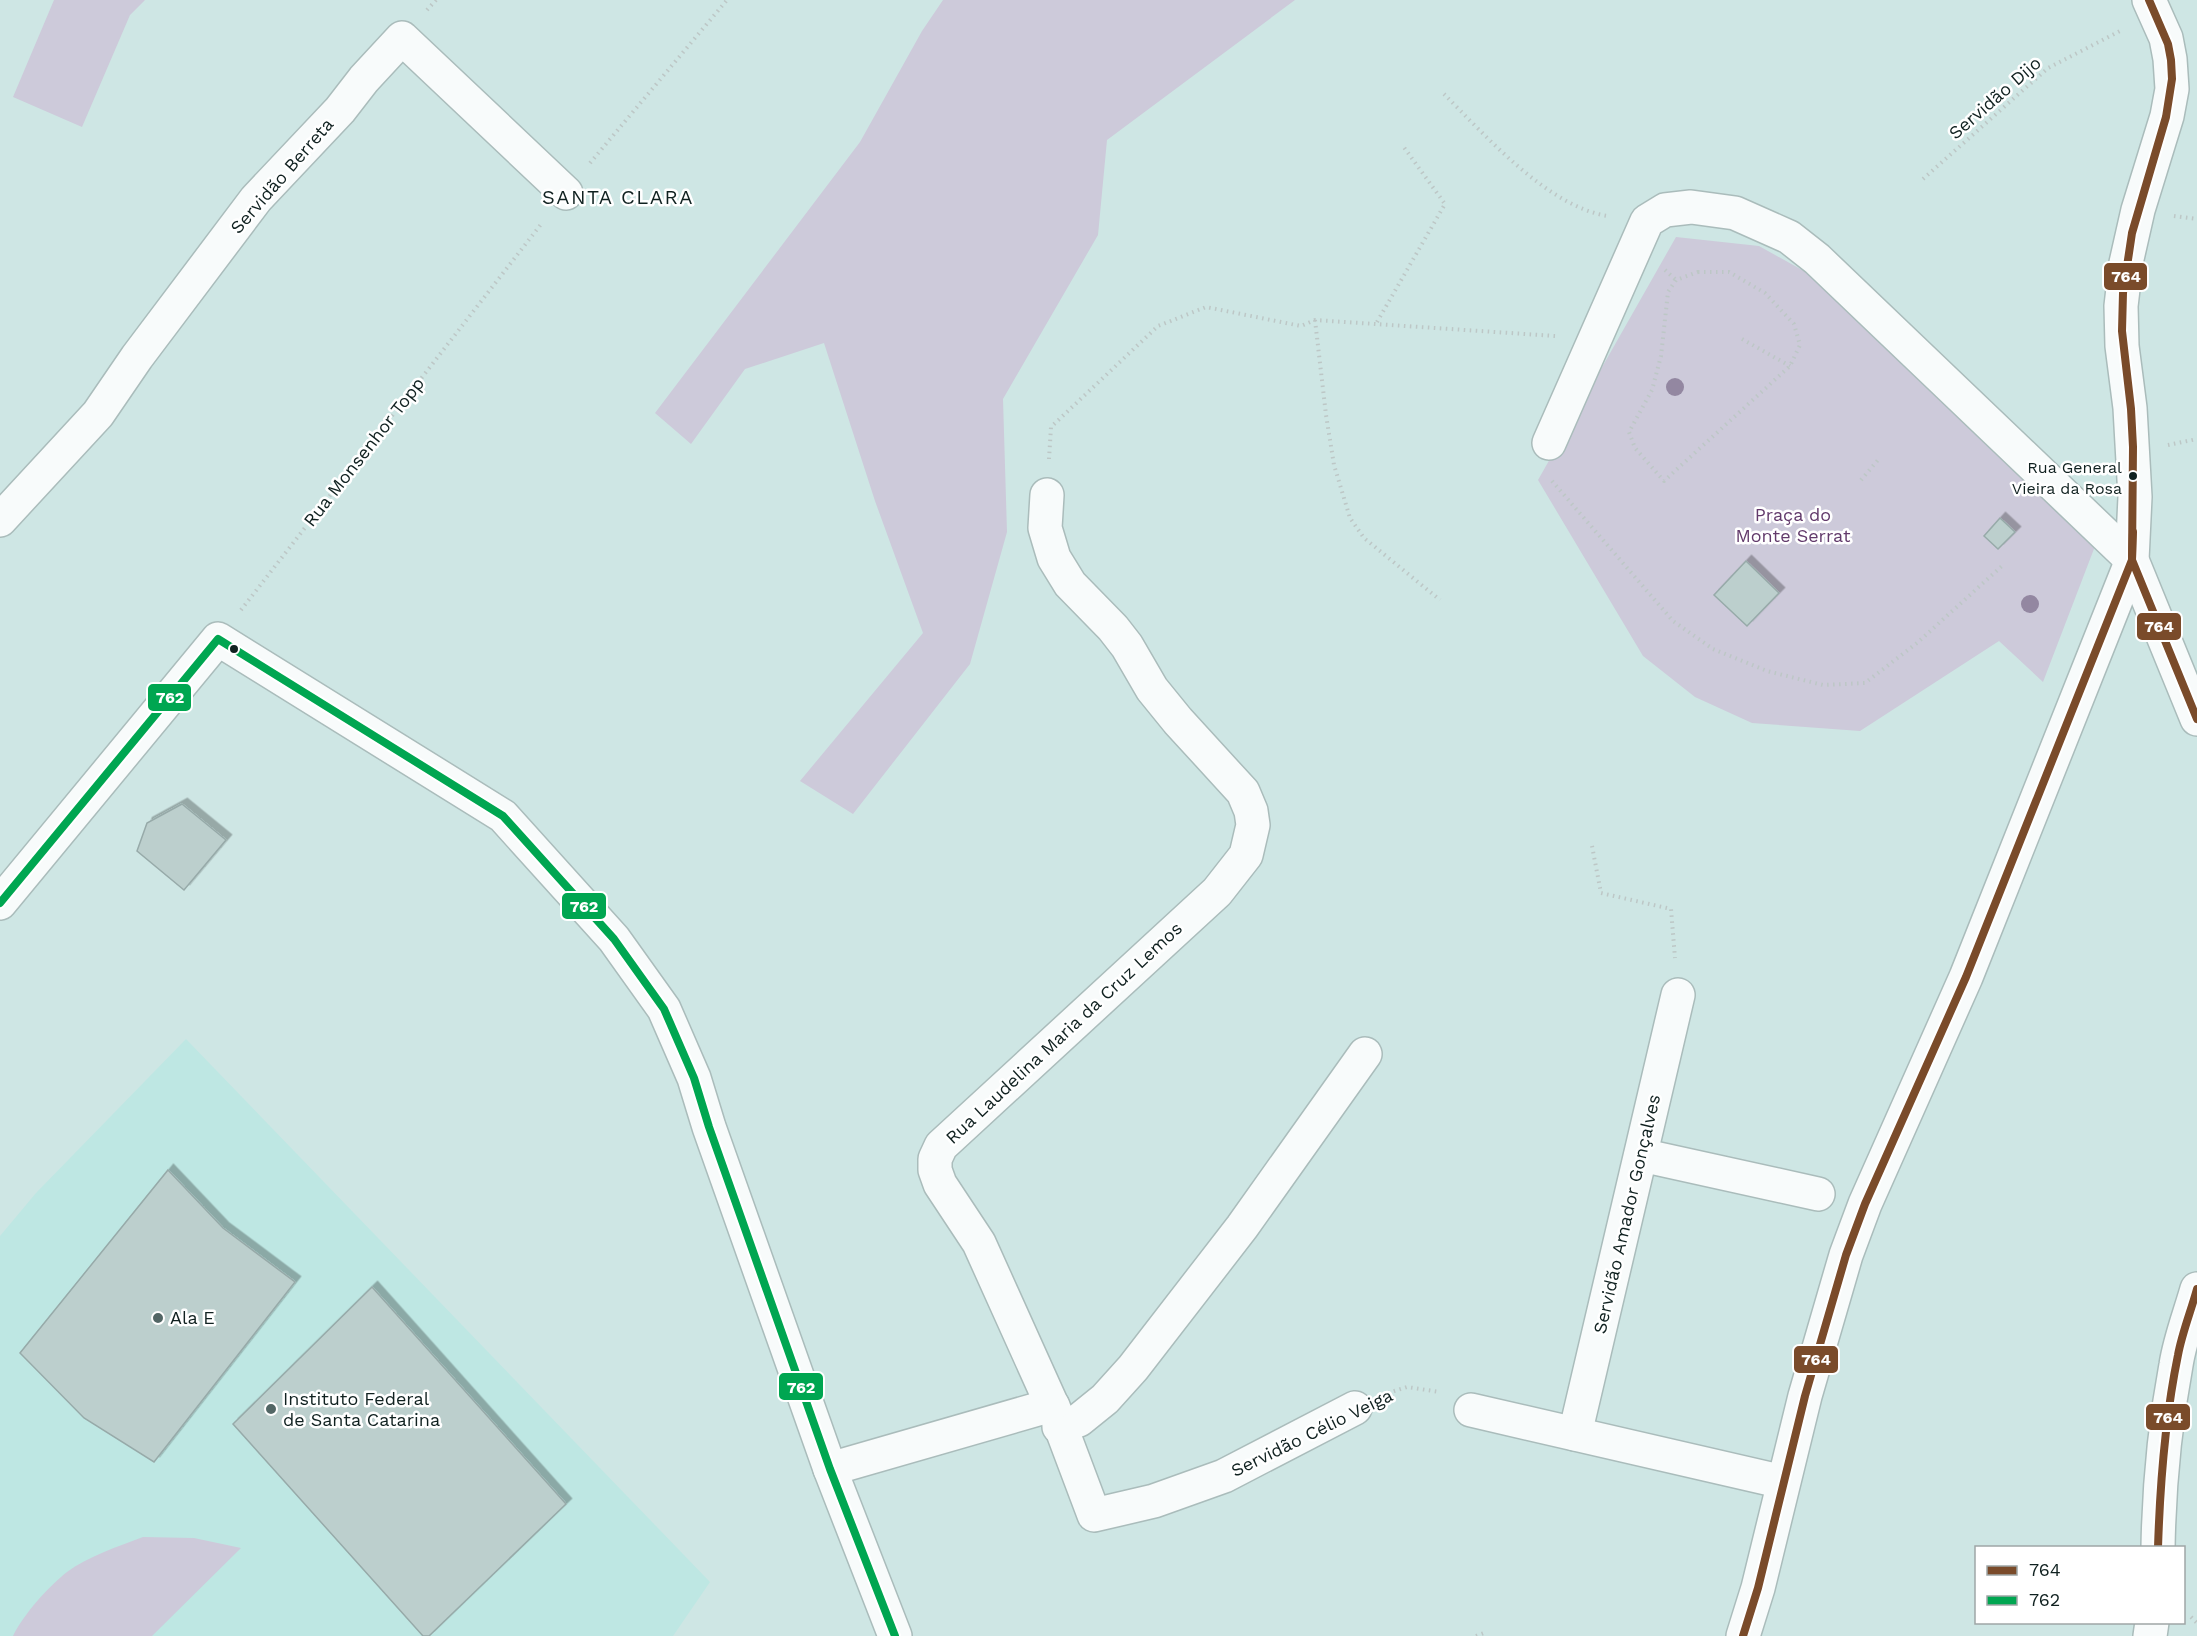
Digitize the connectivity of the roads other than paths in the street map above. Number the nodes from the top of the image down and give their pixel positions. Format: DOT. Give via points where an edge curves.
graph roads {
  1 [pos="2152,7"];
  2 [pos="566,193"];
  3 [pos="1549,442"];
  4 [pos="1047,495"];
  5 [pos="0,520"];
  6 [pos="2133,560"];
  7 [pos="2197,719"];
  8 [pos="7,881"];
  9 [pos="1678,995"];
  10 [pos="1365,1054"];
  11 [pos="1641,1155"];
  12 [pos="1818,1194"];
  13 [pos="2197,1289"];
  14 [pos="1355,1408"];
  15 [pos="1472,1410"];
  16 [pos="1056,1416"];
  17 [pos="1575,1434"];
  18 [pos="830,1469"];
  19 [pos="1784,1482"];
  20 [pos="2158,1546"];
  21 [pos="895,1636"];
  22 [pos="1743,1636"];
  1 -- 6 [label="street" via="2166,38 2172,89 2138,210 2121,306 2121,346 2134,475"];
  2 -- 5 [label="street, Servidão Berreta" via="402,38 256,199 98,414"];
  3 -- 6 [label="street" via="1647,221 1665,210 1691,207 1735,213 1789,237 1817,259"];
  4 -- 16 [label="street, Rua Laudelina Maria da Cruz Lemos" via="1045,528 1054,558 1070,584 1113,628 1152,689 1243,792 1253,825 1246,855 1217,892 941,1146 935,1159 940,1184 979,1243"];
  6 -- 7 [label="street"];
  6 -- 19 [label="street" via="1966,977 1865,1204 1830,1309"];
  8 -- 18 [label="street" via="218,639 503,816 614,939 664,1010 694,1078"];
  9 -- 11 [label="street, Servidão Amador Gonçalves"];
  10 -- 16 [label="street" via="1242,1227 1133,1368 1106,1399 1079,1420"];
  11 -- 12 [label="street"];
  11 -- 17 [label="street, Servidão Amador Gonçalves"];
  13 -- 20 [label="street" via="2176,1362"];
  14 -- 16 [label="street, Servidão Célio Veiga" via="1224,1476 1154,1501 1094,1515"];
  15 -- 17 [label="street"];
  16 -- 18 [label="street"];
  17 -- 19 [label="street"];
  18 -- 21 [label="street"];
  19 -- 22 [label="street"];
}
